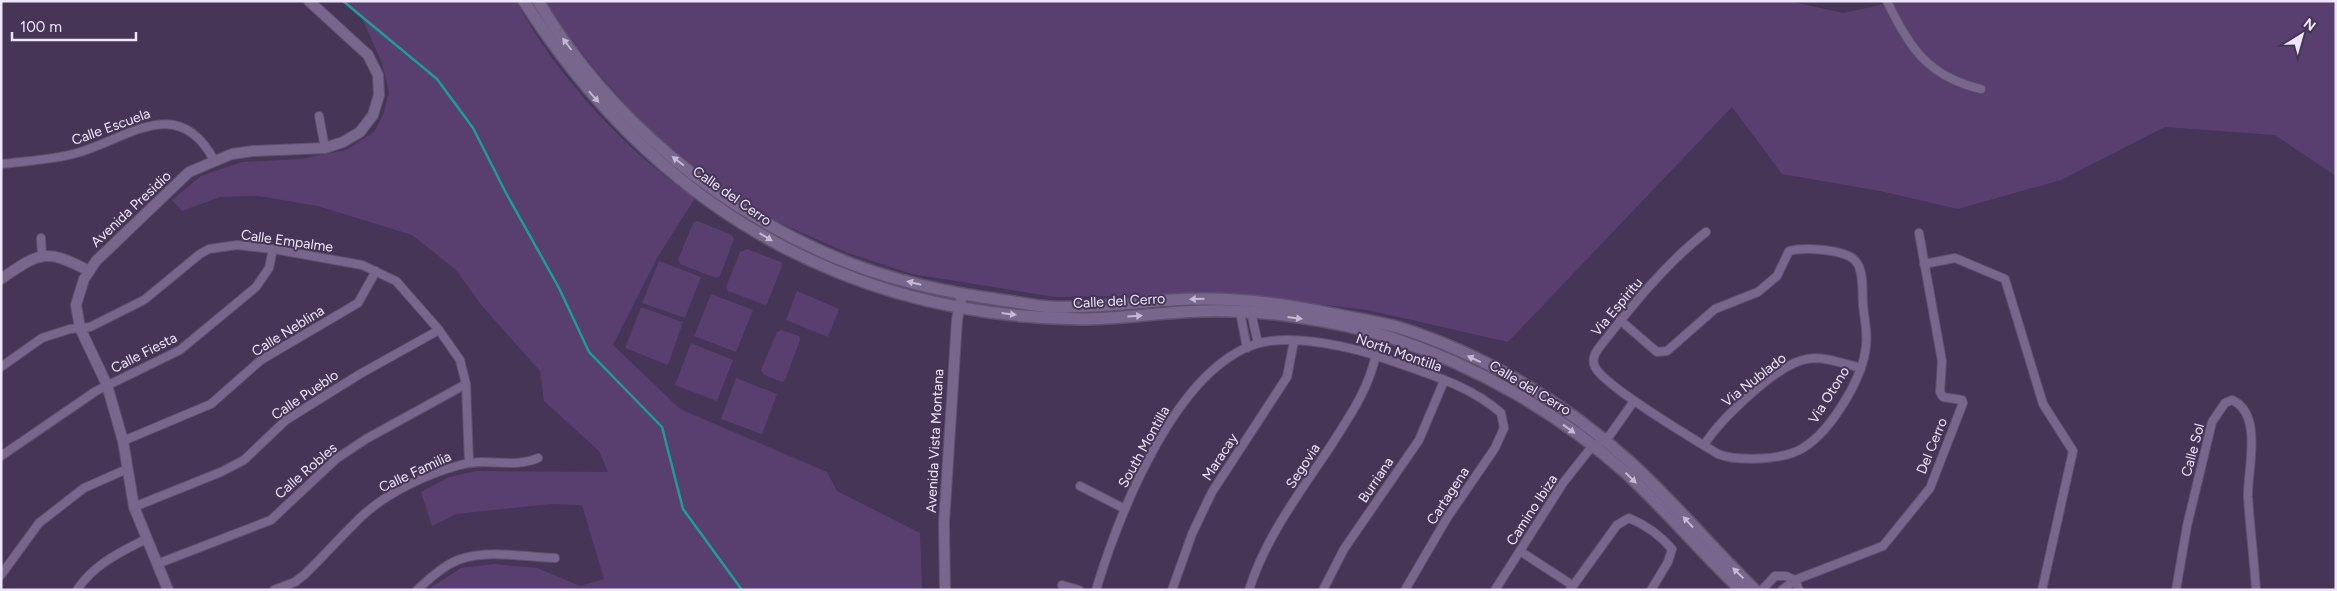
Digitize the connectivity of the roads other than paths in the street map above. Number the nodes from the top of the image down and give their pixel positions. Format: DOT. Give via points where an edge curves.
graph roads {
  1 [pos="309,1"];
  2 [pos="524,1"];
  3 [pos="538,1"];
  4 [pos="1887,1"];
  5 [pos="1981,89"];
  6 [pos="319,116"];
  7 [pos="325,148"];
  8 [pos="214,160"];
  9 [pos="1,164"];
  10 [pos="1706,232"];
  11 [pos="1919,233"];
  12 [pos="41,238"];
  13 [pos="273,249"];
  14 [pos="42,255"];
  15 [pos="1924,264"];
  16 [pos="89,271"];
  17 [pos="376,271"];
  18 [pos="1,279"];
  19 [pos="961,294"];
  20 [pos="1246,307"];
  21 [pos="960,308"];
  22 [pos="1620,320"];
  23 [pos="80,328"];
  24 [pos="438,330"];
  25 [pos="1294,341"];
  26 [pos="1252,346"];
  27 [pos="1376,355"];
  28 [pos="1,367"];
  29 [pos="1860,368"];
  30 [pos="1444,381"];
  31 [pos="466,384"];
  32 [pos="107,385"];
  33 [pos="1634,401"];
  34 [pos="1501,413"];
  35 [pos="1604,440"];
  36 [pos="123,441"];
  37 [pos="1704,445"];
  38 [pos="1594,447"];
  39 [pos="1,456"];
  40 [pos="538,458"];
  41 [pos="468,462"];
  42 [pos="127,469"];
  43 [pos="1080,486"];
  44 [pos="134,507"];
  45 [pos="1125,509"];
  46 [pos="146,539"];
  47 [pos="1520,551"];
  48 [pos="555,558"];
  49 [pos="157,564"];
  50 [pos="1,575"];
  51 [pos="1795,580"];
  52 [pos="1062,585"];
  53 [pos="1571,587"];
  54 [pos="77,590"];
  55 [pos="168,590"];
  56 [pos="274,590"];
  57 [pos="417,590"];
  58 [pos="945,590"];
  59 [pos="1079,590"];
  60 [pos="1096,590"];
  61 [pos="1172,590"];
  62 [pos="1249,590"];
  63 [pos="1323,590"];
  64 [pos="1404,590"];
  65 [pos="1495,590"];
  66 [pos="1651,590"];
  67 [pos="1741,590"];
  68 [pos="1755,590"];
  69 [pos="1762,590"];
  70 [pos="1782,590"];
  71 [pos="1799,590"];
  72 [pos="2042,590"];
  73 [pos="2176,590"];
  74 [pos="2256,590"];
  1 -- 7 [label="street, Avenida Presidio" via="368,55 378,75 379,95 373,116 360,132"];
  2 -- 21 [label="main road, Calle del Cerro, one-way" via="575,75 624,130 724,212 784,248 844,276 899,294"];
  19 -- 3 [label="main road, Calle del Cerro, one-way" via="849,263 789,235 730,200 661,149 627,116 580,62"];
  4 -- 5 [label="street" via="1901,32 1918,55 1942,76"];
  6 -- 7 [label="street"];
  7 -- 8 [label="street, Avenida Presidio" via="253,151"];
  8 -- 9 [label="street, Calle Escuela" via="191,133 164,123 138,128 78,153"];
  8 -- 16 [label="street, Avenida Presidio" via="189,172"];
  10 -- 22 [label="street, Via Espiritu"];
  11 -- 15 [label="street, Del Cerro"];
  12 -- 14 [label="street"];
  13 -- 17 [label="street, Calle Empalme" via="362,265"];
  13 -- 23 [label="street, Calle Empalme" via="237,245 209,249 144,300 90,327"];
  13 -- 32 [label="street, Calle Fiesta" via="269,268 256,287 193,340 165,359"];
  14 -- 16 [label="street" via="59,257"];
  14 -- 18 [label="street"];
  15 -- 51 [label="street, Del Cerro" via="1942,360 1940,392 1963,402 1930,488 1884,546"];
  15 -- 72 [label="street" via="1954,258 2005,279 2043,404 2073,451"];
  16 -- 23 [label="street, Avenida Presidio" via="76,305"];
  17 -- 24 [label="street, Calle Empalme" via="396,281"];
  17 -- 36 [label="street, Calle Neblina" via="358,303 261,360 211,404"];
  20 -- 19 [label="main road, Calle del Cerro, one-way" via="1201,299 1051,307"];
  19 -- 21 [label="street, Avenida Vista Montana"];
  21 -- 20 [label="main road, Calle del Cerro, one-way" via="1045,318 1087,319"];
  20 -- 26 [label="street" via="1241,318"];
  35 -- 20 [label="main road, Calle del Cerro, one-way" via="1551,401 1442,343 1395,327 1314,310"];
  20 -- 38 [label="main road, Calle del Cerro, one-way" via="1333,323 1438,355 1545,410"];
  21 -- 58 [label="street, Avenida Vista Montana" via="944,523"];
  22 -- 29 [label="street, Via Otono" via="1657,352 1667,352 1715,309 1758,292 1777,276 1789,251 1815,249 1850,256 1858,264 1867,345"];
  22 -- 33 [label="street, Via Espiritu" via="1595,352 1594,364 1603,377"];
  23 -- 28 [label="street, Calle Empalme" via="42,338"];
  23 -- 32 [label="street, Avenida Presidio"];
  24 -- 31 [label="street, Calle Empalme" via="460,360"];
  24 -- 44 [label="street, Calle Pueblo" via="286,420 244,460"];
  25 -- 26 [label="street, North Montilla"];
  25 -- 27 [label="street, North Montilla" via="1324,343"];
  25 -- 61 [label="street, Maracay" via="1286,376 1212,492 1192,534"];
  26 -- 45 [label="street, South Montilla" via="1218,364 1197,384 1140,474"];
  27 -- 30 [label="street, North Montilla"];
  27 -- 62 [label="street, Segovia" via="1363,396 1278,527 1257,563"];
  29 -- 37 [label="street, Via Nublado" via="1820,360 1796,362 1724,419"];
  29 -- 37 [label="street, Via Otono" via="1858,378 1825,429 1802,449 1775,456 1740,459 1718,454"];
  30 -- 34 [label="street, North Montilla" via="1473,394"];
  30 -- 63 [label="street, Burriana" via="1419,440 1344,549"];
  31 -- 41 [label="street, Calle Empalme"];
  31 -- 49 [label="street, Calle Robles" via="336,459 271,520"];
  32 -- 36 [label="street, Avenida Presidio"];
  32 -- 39 [label="street, Calle Fiesta"];
  33 -- 35 [label="street, Camino Ibiza"];
  33 -- 37 [label="street, Via Otono"];
  34 -- 64 [label="street, Cartagena" via="1504,428 1494,448"];
  35 -- 38 [label="street, Camino Ibiza"];
  68 -- 35 [label="main road, Calle del Cerro, one-way" via="1652,483"];
  36 -- 42 [label="street, Avenida Presidio"];
  38 -- 47 [label="street, Camino Ibiza" via="1563,482"];
  38 -- 67 [label="main road, Calle del Cerro, one-way" via="1625,472"];
  40 -- 41 [label="street, Calle Familia" via="525,464"];
  41 -- 56 [label="street, Calle Familia" via="401,490 373,507 304,575"];
  42 -- 44 [label="street, Avenida Presidio"];
  42 -- 50 [label="street" via="84,488 39,523"];
  43 -- 45 [label="street"];
  44 -- 46 [label="street, Avenida Presidio"];
  45 -- 60 [label="street, South Montilla"];
  46 -- 49 [label="street, Avenida Presidio"];
  46 -- 54 [label="street" via="108,558 82,581"];
  47 -- 53 [label="street"];
  47 -- 65 [label="street, Camino Ibiza"];
  48 -- 57 [label="street" via="488,555 458,560"];
  49 -- 55 [label="street, Avenida Presidio"];
  51 -- 69 [label="street, Del Cerro" via="1776,576"];
  51 -- 70 [label="street, Del Cerro"];
  51 -- 71 [label="street"];
  52 -- 59 [label="street"];
  53 -- 66 [label="street" via="1617,525 1629,518 1643,524 1672,550"];
  73 -- 74 [label="street, Calle Sol" via="2187,526 2212,422 2225,403 2232,400 2243,408 2251,435 2248,494"];
}
